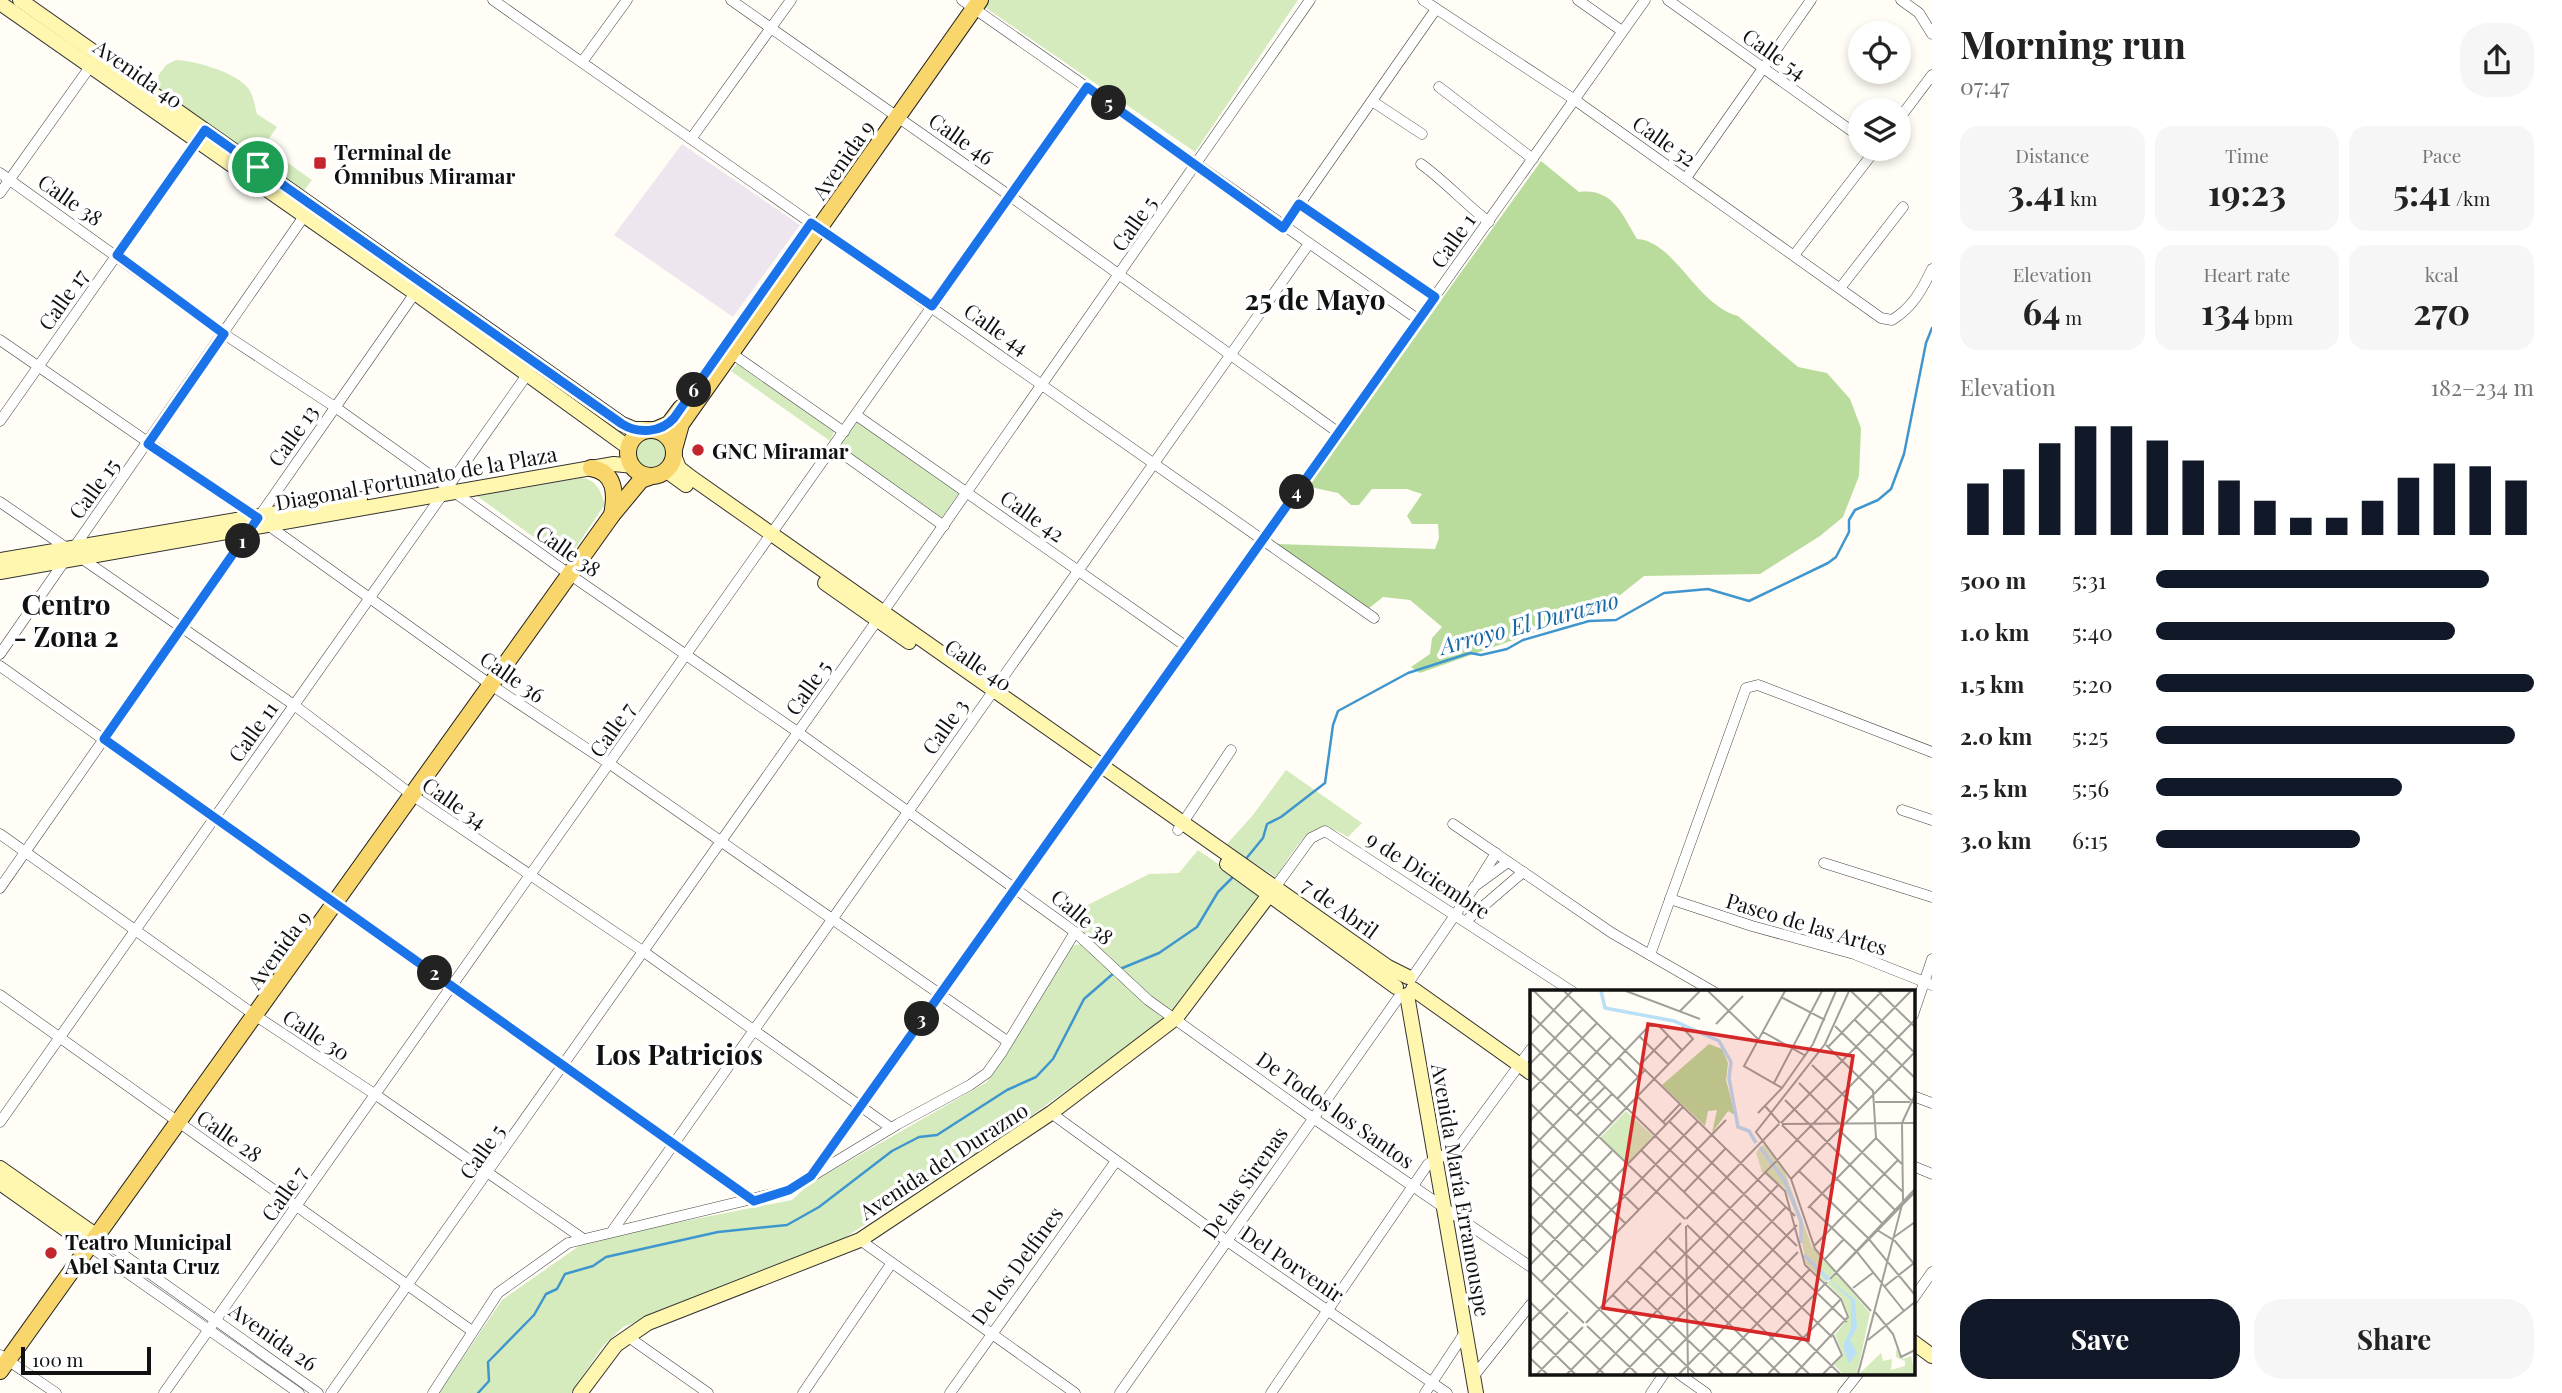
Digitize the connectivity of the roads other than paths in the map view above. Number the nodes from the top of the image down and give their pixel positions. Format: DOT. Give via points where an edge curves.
graph roads {
  1 [pos="20,0"];
  2 [pos="493,0"];
  3 [pos="627,0"];
  4 [pos="731,0"];
  5 [pos="791,0"];
  6 [pos="1310,0"];
  7 [pos="1423,0"];
  8 [pos="1577,0"];
  9 [pos="1645,0"];
  10 [pos="1668,0"];
  11 [pos="1811,0"];
  12 [pos="1901,0"];
  13 [pos="970,2"];
  14 [pos="0,3"];
  15 [pos="1436,9"];
  16 [pos="771,29"];
  17 [pos="1622,31"];
  18 [pos="1932,34"];
  19 [pos="95,60"];
  20 [pos="582,62"];
  21 [pos="1763,68"];
  22 [pos="1932,75"];
  23 [pos="1087,87"];
  24 [pos="1439,87"];
  25 [pos="1575,100"];
  26 [pos="1371,101"];
  27 [pos="1911,103"];
  28 [pos="894,114"];
  29 [pos="1848,128"];
  30 [pos="1422,134"];
  31 [pos="201,135"];
  32 [pos="691,139"];
  33 [pos="1533,159"];
  34 [pos="1867,161"];
  35 [pos="1422,164"];
  36 [pos="1197,165"];
  37 [pos="0,173"];
  38 [pos="1686,178"];
  39 [pos="10,180"];
  40 [pos="0,193"];
  41 [pos="1010,196"];
  42 [pos="1299,204"];
  43 [pos="1903,207"];
  44 [pos="308,211"];
  45 [pos="1489,222"];
  46 [pos="815,226"];
  47 [pos="1283,228"];
  48 [pos="1308,245"];
  49 [pos="1794,254"];
  50 [pos="117,255"];
  51 [pos="1932,269"];
  52 [pos="1120,275"];
  53 [pos="1841,287"];
  54 [pos="422,290"];
  55 [pos="1435,297"];
  56 [pos="932,306"];
  57 [pos="1419,320"];
  58 [pos="224,334"];
  59 [pos="0,340"];
  60 [pos="731,353"];
  61 [pos="1229,354"];
  62 [pos="38,366"];
  63 [pos="532,368"];
  64 [pos="1043,384"];
  65 [pos="335,407"];
  66 [pos="856,415"];
  67 [pos="0,421"];
  68 [pos="652,430"];
  69 [pos="844,432"];
  70 [pos="1339,433"];
  71 [pos="148,444"];
  72 [pos="833,447"];
  73 [pos="629,449"];
  74 [pos="674,452"];
  75 [pos="1153,462"];
  76 [pos="591,468"];
  77 [pos="634,468"];
  78 [pos="658,474"];
  79 [pos="448,488"];
  80 [pos="967,493"];
  81 [pos="0,502"];
  82 [pos="612,515"];
  83 [pos="259,520"];
  84 [pos="944,526"];
  85 [pos="769,538"];
  86 [pos="1263,540"];
  87 [pos="71,553"];
  88 [pos="0,560"];
  89 [pos="1077,570"];
  90 [pos="0,572"];
  91 [pos="569,574"];
  92 [pos="370,597"];
  93 [pos="880,617"];
  94 [pos="1374,618"];
  95 [pos="183,626"];
  96 [pos="1187,646"];
  97 [pos="0,654"];
  98 [pos="687,656"];
  99 [pos="0,666"];
  100 [pos="491,685"];
  101 [pos="991,692"];
  102 [pos="294,705"];
  103 [pos="799,733"];
  104 [pos="104,739"];
  105 [pos="1231,750"];
  106 [pos="1932,752"];
  107 [pos="610,764"];
  108 [pos="1101,770"];
  109 [pos="412,795"];
  110 [pos="908,810"];
  111 [pos="1902,810"];
  112 [pos="215,817"];
  113 [pos="1932,820"];
  114 [pos="1453,824"];
  115 [pos="1180,825"];
  116 [pos="0,834"];
  117 [pos="722,842"];
  118 [pos="26,851"];
  119 [pos="1496,853"];
  120 [pos="1229,859"];
  121 [pos="1508,862"];
  122 [pos="1824,863"];
  123 [pos="1523,872"];
  124 [pos="529,877"];
  125 [pos="1478,881"];
  126 [pos="1016,887"];
  127 [pos="0,888"];
  128 [pos="1273,890"];
  129 [pos="1932,897"];
  130 [pos="1670,899"];
  131 [pos="335,905"];
  132 [pos="1455,914"];
  133 [pos="831,919"];
  134 [pos="1466,921"];
  135 [pos="136,929"];
  136 [pos="1075,932"];
  137 [pos="644,952"];
  138 [pos="1650,955"];
  139 [pos="1932,959"];
  140 [pos="1124,977"];
  141 [pos="1928,984"];
  142 [pos="453,986"];
  143 [pos="1406,987"];
  144 [pos="1570,990"];
  145 [pos="1711,990"];
  146 [pos="0,995"];
  147 [pos="940,995"];
  148 [pos="1914,1013"];
  149 [pos="256,1016"];
  150 [pos="1176,1018"];
  151 [pos="753,1030"];
  152 [pos="60,1037"];
  153 [pos="1007,1041"];
  154 [pos="565,1065"];
  155 [pos="1526,1069"];
  156 [pos="376,1095"];
  157 [pos="1914,1096"];
  158 [pos="1932,1103"];
  159 [pos="860,1106"];
  160 [pos="1052,1113"];
  161 [pos="1313,1118"];
  162 [pos="0,1122"];
  163 [pos="178,1122"];
  164 [pos="891,1128"];
  165 [pos="674,1143"];
  166 [pos="1436,1158"];
  167 [pos="1116,1161"];
  168 [pos="1914,1166"];
  169 [pos="0,1168"];
  170 [pos="489,1173"];
  171 [pos="1932,1174"];
  172 [pos="811,1176"];
  173 [pos="0,1183"];
  174 [pos="1414,1188"];
  175 [pos="758,1200"];
  176 [pos="298,1205"];
  177 [pos="1446,1209"];
  178 [pos="612,1230"];
  179 [pos="582,1238"];
  180 [pos="860,1240"];
  181 [pos="93,1241"];
  182 [pos="1227,1241"];
  183 [pos="891,1264"];
  184 [pos="1530,1265"];
  185 [pos="1932,1272"];
  186 [pos="409,1286"];
  187 [pos="1914,1298"];
  188 [pos="1530,1305"];
  189 [pos="1329,1310"];
  190 [pos="216,1320"];
  191 [pos="209,1330"];
  192 [pos="472,1331"];
  193 [pos="1465,1331"];
  194 [pos="992,1332"];
  195 [pos="627,1336"];
  196 [pos="1914,1343"];
  197 [pos="1932,1356"];
  198 [pos="3,1362"];
  199 [pos="1663,1376"];
  200 [pos="1682,1376"];
  201 [pos="1856,1376"];
  202 [pos="1473,1377"];
  203 [pos="1432,1382"];
  204 [pos="56,1393"];
  205 [pos="164,1393"];
  206 [pos="299,1393"];
  207 [pos="318,1393"];
  208 [pos="331,1393"];
  209 [pos="433,1393"];
  210 [pos="580,1393"];
  211 [pos="708,1393"];
  212 [pos="803,1393"];
  213 [pos="950,1393"];
  214 [pos="1075,1393"];
  215 [pos="1120,1393"];
  216 [pos="1271,1393"];
  217 [pos="1424,1393"];
  218 [pos="1447,1393"];
  219 [pos="1476,1393"];
  220 [pos="1651,1393"];
  221 [pos="1706,1393"];
  222 [pos="1843,1393"];
  1 -- 19 [label="main road, Avenida 40"];
  2 -- 20 [label="street, Calle 44"];
  3 -- 20 [label="street"];
  4 -- 16 [label="street, Calle 46"];
  5 -- 16 [label="street"];
  6 -- 36 [label="street, Calle 5"];
  7 -- 15 [label="street, Calle 52"];
  8 -- 17 [label="street"];
  9 -- 17 [label="street, Calle 1"];
  10 -- 21 [label="street, Calle 54"];
  11 -- 21 [label="street"];
  12 -- 18 [label="street" via="1919,13"];
  13 -- 23 [label="street"];
  13 -- 28 [label="main road, Avenida 9"];
  14 -- 19 [label="main road, Avenida 40"];
  15 -- 25 [label="street, Calle 52"];
  15 -- 26 [label="street"];
  16 -- 28 [label="street, Calle 46"];
  16 -- 32 [label="street"];
  17 -- 25 [label="street, Calle 1"];
  19 -- 31 [label="main road, Avenida 40"];
  19 -- 39 [label="street"];
  20 -- 32 [label="street, Calle 44"];
  21 -- 29 [label="street, Calle 54"];
  21 -- 38 [label="street"];
  22 -- 27 [label="street"];
  23 -- 36 [label="street"];
  23 -- 41 [label="street, Calle 7"];
  24 -- 33 [label="street"];
  25 -- 33 [label="street, Calle 1"];
  25 -- 38 [label="street, Calle 52"];
  26 -- 30 [label="street"];
  26 -- 42 [label="street"];
  28 -- 41 [label="street, Calle 46"];
  28 -- 46 [label="main road, Avenida 9"];
  31 -- 44 [label="main road, Avenida 40"];
  31 -- 50 [label="street, Calle 17"];
  32 -- 46 [label="street, Calle 44"];
  33 -- 45 [label="street, Calle 1"];
  34 -- 49 [label="street"];
  35 -- 45 [label="street"];
  36 -- 47 [label="street"];
  36 -- 52 [label="street, Calle 5"];
  37 -- 39 [label="street, Calle 38"];
  38 -- 49 [label="street, Calle 52"];
  39 -- 40 [label="street"];
  39 -- 50 [label="street, Calle 38"];
  41 -- 52 [label="street, Calle 46"];
  41 -- 56 [label="street, Calle 7"];
  42 -- 47 [label="street"];
  42 -- 55 [label="street"];
  43 -- 53 [label="street"];
  44 -- 54 [label="main road, Avenida 40"];
  44 -- 58 [label="street, Calle 15"];
  45 -- 55 [label="street, Calle 1"];
  46 -- 56 [label="street, Calle 44"];
  46 -- 60 [label="main road, Avenida 9"];
  46 -- 68 [label="main road, Avenida 9" via="674,418"];
  47 -- 48 [label="street"];
  48 -- 57 [label="street"];
  48 -- 61 [label="street, Calle 3"];
  49 -- 53 [label="street, Calle 52"];
  50 -- 58 [label="street, Calle 38"];
  50 -- 62 [label="street, Calle 17"];
  51 -- 53 [label="street, Calle 52" via="1904,313 1892,320 1881,318"];
  52 -- 61 [label="street, Calle 46"];
  52 -- 64 [label="street, Calle 5"];
  54 -- 63 [label="main road, Avenida 40"];
  54 -- 65 [label="street, Calle 13"];
  55 -- 57 [label="street, Calle 1"];
  56 -- 64 [label="street, Calle 44"];
  56 -- 66 [label="street, Calle 7"];
  57 -- 70 [label="street, Calle 1"];
  58 -- 65 [label="street, Calle 38"];
  58 -- 71 [label="street, Calle 15"];
  59 -- 62 [label="street, Calle 36"];
  60 -- 69 [label="street"];
  60 -- 74 [label="main road, Avenida 9" via="681,424"];
  61 -- 70 [label="street, Calle 46"];
  61 -- 75 [label="street, Calle 3"];
  62 -- 67 [label="street, Calle 17"];
  62 -- 71 [label="street, Calle 36"];
  63 -- 68 [label="main road, Avenida 40" via="628,427"];
  63 -- 73 [label="main road, Avenida 40"];
  63 -- 79 [label="street, Calle 11"];
  64 -- 75 [label="street, Calle 44"];
  64 -- 80 [label="street, Calle 5"];
  65 -- 79 [label="street, Calle 38"];
  65 -- 83 [label="street, Calle 13"];
  66 -- 69 [label="street, Calle 7"];
  66 -- 80 [label="street, Calle 42"];
  68 -- 73 [label="main road" via="638,434"];
  68 -- 74 [label="main road" via="668,436"];
  69 -- 72 [label="street, Calle 7"];
  70 -- 86 [label="street, Calle 1"];
  71 -- 83 [label="street, Calle 36"];
  71 -- 87 [label="street, Calle 15"];
  72 -- 84 [label="street"];
  72 -- 85 [label="street, Calle 7"];
  73 -- 77 [label="main road"];
  73 -- 79 [label="main road, Diagonal Fortunato de la Plaza" via="606,458"];
  74 -- 78 [label="main road"];
  74 -- 85 [label="main road, Calle 40" via="679,468"];
  75 -- 86 [label="street, Calle 44"];
  75 -- 89 [label="street, Calle 3"];
  76 -- 77 [label="main road, Diagonal Fortunato de la Plaza" via="614,464"];
  76 -- 79 [label="main road, Diagonal Fortunato de la Plaza"];
  76 -- 82 [label="main road" via="605,472 612,482"];
  77 -- 78 [label="main road"];
  77 -- 82 [label="main road, Avenida 9"];
  78 -- 82 [label="main road, Avenida 9" via="641,480"];
  78 -- 85 [label="main road, Calle 40" via="673,475"];
  79 -- 83 [label="main road, Diagonal Fortunato de la Plaza"];
  79 -- 91 [label="street, Calle 38"];
  79 -- 92 [label="street, Calle 11"];
  80 -- 84 [label="street, Calle 5"];
  80 -- 89 [label="street, Calle 42"];
  81 -- 87 [label="street, Calle 34"];
  82 -- 91 [label="main road, Avenida 9"];
  83 -- 87 [label="main road, Diagonal Fortunato de la Plaza"];
  83 -- 92 [label="street, Calle 36"];
  83 -- 95 [label="street, Calle 13"];
  84 -- 93 [label="street, Calle 5"];
  85 -- 93 [label="main road, Calle 40"];
  85 -- 98 [label="street, Calle 7"];
  86 -- 94 [label="street, Calle 44"];
  86 -- 96 [label="street, Calle 1"];
  87 -- 88 [label="main road, Diagonal Fortunato de la Plaza"];
  87 -- 90 [label="main road, Diagonal Fortunato de la Plaza"];
  87 -- 95 [label="street, Calle 34"];
  87 -- 97 [label="street, Calle 15"];
  89 -- 96 [label="street, Calle 42"];
  89 -- 101 [label="street, Calle 3"];
  91 -- 98 [label="street, Calle 38"];
  91 -- 100 [label="main road, Avenida 9"];
  92 -- 100 [label="street, Calle 36"];
  92 -- 102 [label="street, Calle 11"];
  93 -- 101 [label="main road, Calle 40"];
  93 -- 103 [label="street, Calle 5"];
  95 -- 102 [label="street, Calle 34"];
  95 -- 104 [label="street, Calle 13"];
  96 -- 108 [label="street, Calle 1"];
  98 -- 103 [label="street, Calle 38"];
  98 -- 107 [label="street, Calle 7"];
  99 -- 104 [label="street"];
  100 -- 107 [label="street, Calle 36"];
  100 -- 109 [label="main road, Avenida 9"];
  101 -- 108 [label="main road, Calle 40"];
  101 -- 110 [label="street, Calle 3"];
  102 -- 109 [label="street, Calle 34"];
  102 -- 112 [label="street, Calle 11"];
  103 -- 110 [label="street, Calle 38"];
  103 -- 117 [label="street, Calle 5"];
  104 -- 112 [label="street"];
  104 -- 118 [label="street, Calle 13"];
  105 -- 115 [label="street"];
  106 -- 130 [label="street" via="1751,685 1742,693"];
  107 -- 117 [label="street, Calle 36"];
  107 -- 124 [label="street, Calle 7"];
  108 -- 115 [label="main road, Calle 40"];
  108 -- 126 [label="street, Calle 1"];
  109 -- 124 [label="street, Calle 34"];
  109 -- 131 [label="main road, Avenida 9"];
  110 -- 126 [label="street, Calle 38"];
  110 -- 133 [label="street, Calle 3"];
  111 -- 113 [label="street"];
  112 -- 131 [label="street"];
  112 -- 135 [label="street, Calle 11"];
  114 -- 119 [label="street"];
  115 -- 120 [label="main road, Calle 40"];
  116 -- 118 [label="street, Calle 30"];
  117 -- 133 [label="street, Calle 36"];
  117 -- 137 [label="street, Calle 5"];
  118 -- 127 [label="street, Calle 13"];
  118 -- 135 [label="street, Calle 30"];
  119 -- 121 [label="street"];
  119 -- 125 [label="street"];
  120 -- 128 [label="main road, 7 de Abril"];
  121 -- 123 [label="street"];
  121 -- 125 [label="street, De las Sirenas"];
  122 -- 129 [label="street"];
  123 -- 134 [label="street"];
  123 -- 138 [label="street"];
  124 -- 137 [label="street, Calle 34"];
  124 -- 142 [label="street, Calle 7"];
  125 -- 132 [label="street, De las Sirenas"];
  126 -- 136 [label="street, Calle 38"];
  126 -- 147 [label="street, Calle 1"];
  128 -- 132 [label="street, 9 de Diciembre" via="1311,838 1325,831"];
  128 -- 143 [label="main road, 7 de Abril" via="1388,967"];
  128 -- 150 [label="main road, Avenida del Durazno"];
  130 -- 138 [label="street"];
  130 -- 141 [label="street, Paseo de las Artes" via="1854,954"];
  131 -- 142 [label="street"];
  131 -- 149 [label="main road, Avenida 9"];
  132 -- 134 [label="street, 9 de Diciembre"];
  132 -- 143 [label="street, De las Sirenas"];
  133 -- 147 [label="street, Calle 36"];
  133 -- 151 [label="street, Calle 3"];
  134 -- 144 [label="street, 9 de Diciembre"];
  135 -- 149 [label="street, Calle 30"];
  135 -- 152 [label="street, Calle 11"];
  136 -- 140 [label="street, Calle 38"];
  136 -- 153 [label="street"];
  137 -- 151 [label="street, Calle 34"];
  137 -- 154 [label="street, Calle 5"];
  138 -- 145 [label="street"];
  139 -- 141 [label="street"];
  140 -- 150 [label="street, De Todos los Santos"];
  141 -- 148 [label="street"];
  142 -- 154 [label="street"];
  142 -- 156 [label="street, Calle 7"];
  143 -- 155 [label="main road, 7 de Abril"];
  143 -- 161 [label="street, De las Sirenas"];
  143 -- 166 [label="main road, Avenida María Erramouspe"];
  146 -- 152 [label="street, Calle 28"];
  147 -- 153 [label="street, Calle 36"];
  147 -- 159 [label="street, Calle 1"];
  149 -- 156 [label="street, Calle 30"];
  149 -- 163 [label="main road, Avenida 9"];
  150 -- 160 [label="main road, Avenida del Durazno"];
  150 -- 161 [label="street, De Todos los Santos"];
  151 -- 159 [label="street, Calle 34"];
  151 -- 165 [label="street, Calle 3"];
  152 -- 162 [label="street, Calle 11"];
  152 -- 163 [label="street, Calle 28"];
  153 -- 164 [label="street" via="987,1073"];
  154 -- 165 [label="street"];
  154 -- 170 [label="street, Calle 5"];
  155 -- 166 [label="street" via="1459,1147"];
  156 -- 170 [label="street, Calle 30"];
  156 -- 176 [label="street, Calle 7"];
  157 -- 158 [label="street"];
  159 -- 164 [label="street, Calle 34"];
  159 -- 172 [label="street, Calle 1"];
  160 -- 167 [label="street, Del Porvenir"];
  160 -- 180 [label="main road, Avenida del Durazno"];
  161 -- 174 [label="street, De Todos los Santos"];
  161 -- 182 [label="street, De las Sirenas"];
  163 -- 176 [label="street, Calle 28"];
  163 -- 181 [label="main road, Avenida 9"];
  164 -- 172 [label="street"];
  165 -- 175 [label="street"];
  165 -- 178 [label="street, Calle 3"];
  166 -- 174 [label="street"];
  166 -- 177 [label="main road, Avenida María Erramouspe"];
  167 -- 182 [label="street, Del Porvenir"];
  167 -- 194 [label="street, De los Delfines"];
  168 -- 171 [label="street"];
  169 -- 181 [label="main road, Avenida 26"];
  170 -- 179 [label="street, Calle 30"];
  170 -- 186 [label="street, Calle 5"];
  172 -- 175 [label="street, Calle 1" via="789,1190"];
  173 -- 181 [label="main road, Avenida 26"];
  174 -- 177 [label="street, De Todos los Santos"];
  174 -- 189 [label="street"];
  175 -- 178 [label="street, Calle 1"];
  176 -- 186 [label="street, Calle 28"];
  176 -- 190 [label="street, Calle 7"];
  177 -- 184 [label="street, De Todos los Santos"];
  177 -- 193 [label="main road, Avenida María Erramouspe"];
  178 -- 179 [label="street, Calle 1"];
  179 -- 192 [label="street" via="498,1293"];
  180 -- 183 [label="street"];
  180 -- 195 [label="main road, Avenida del Durazno" via="648,1323"];
  181 -- 190 [label="street, Avenida 26"];
  181 -- 191 [label="street, Avenida 26"];
  181 -- 198 [label="main road, Avenida 9"];
  182 -- 189 [label="street, Del Porvenir"];
  182 -- 215 [label="street, De las Sirenas"];
  183 -- 194 [label="street"];
  183 -- 212 [label="street"];
  185 -- 187 [label="street"];
  186 -- 192 [label="street, Calle 28"];
  186 -- 208 [label="street, Calle 5"];
  188 -- 202 [label="street"];
  189 -- 203 [label="street, Del Porvenir"];
  189 -- 216 [label="street"];
  190 -- 191 [label="street, Calle 7"];
  190 -- 207 [label="street, Avenida 26"];
  191 -- 205 [label="street, Calle 7"];
  191 -- 206 [label="street, Avenida 26"];
  192 -- 209 [label="street"];
  193 -- 202 [label="main road, Avenida María Erramouspe"];
  193 -- 203 [label="street"];
  194 -- 213 [label="street, De los Delfines"];
  194 -- 214 [label="street"];
  195 -- 210 [label="main road, Avenida del Durazno"];
  195 -- 211 [label="street"];
  196 -- 197 [label="main road"];
  198 -- 204 [label="street"];
  199 -- 220 [label="street"];
  200 -- 221 [label="street"];
  201 -- 222 [label="street"];
  202 -- 219 [label="main road, Avenida María Erramouspe"];
  203 -- 217 [label="street"];
  203 -- 218 [label="street, Del Porvenir"];
}
